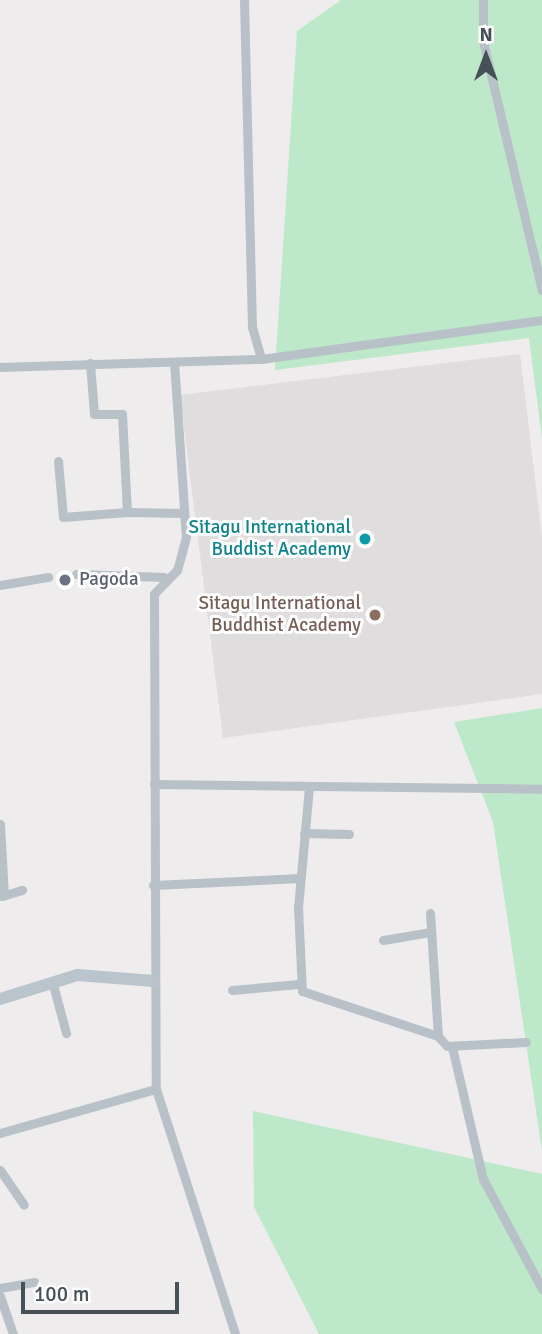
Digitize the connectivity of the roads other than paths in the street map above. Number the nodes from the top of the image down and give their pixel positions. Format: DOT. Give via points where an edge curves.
graph roads {
  1 [pos="244,0"];
  2 [pos="483,0"];
  3 [pos="542,290"];
  4 [pos="542,320"];
  5 [pos="261,359"];
  6 [pos="174,362"];
  7 [pos="90,363"];
  8 [pos="0,367"];
  9 [pos="58,461"];
  10 [pos="127,512"];
  11 [pos="184,513"];
  12 [pos="76,574"];
  13 [pos="48,577"];
  14 [pos="164,577"];
  15 [pos="0,584"];
  16 [pos="154,784"];
  17 [pos="309,787"];
  18 [pos="542,789"];
  19 [pos="0,824"];
  20 [pos="304,833"];
  21 [pos="349,834"];
  22 [pos="300,878"];
  23 [pos="153,885"];
  24 [pos="22,890"];
  25 [pos="2,895"];
  26 [pos="430,913"];
  27 [pos="431,932"];
  28 [pos="383,940"];
  29 [pos="52,981"];
  30 [pos="154,981"];
  31 [pos="299,984"];
  32 [pos="232,990"];
  33 [pos="0,999"];
  34 [pos="66,1033"];
  35 [pos="438,1036"];
  36 [pos="526,1042"];
  37 [pos="452,1047"];
  38 [pos="156,1089"];
  39 [pos="0,1133"];
  40 [pos="0,1170"];
  41 [pos="24,1205"];
  42 [pos="34,1282"];
  43 [pos="0,1288"];
  44 [pos="542,1289"];
  45 [pos="0,1296"];
  46 [pos="13,1334"];
  47 [pos="235,1334"];
  1 -- 5 [label="street" via="252,327"];
  2 -- 3 [label="street" via="483,41"];
  4 -- 5 [label="street"];
  5 -- 6 [label="street"];
  6 -- 7 [label="street"];
  6 -- 11 [label="street"];
  7 -- 8 [label="street"];
  7 -- 10 [label="street" via="94,414 122,414"];
  9 -- 10 [label="street" via="63,517"];
  10 -- 11 [label="street"];
  11 -- 14 [label="street" via="177,570"];
  12 -- 14 [label="street"];
  13 -- 15 [label="street"];
  14 -- 16 [label="street" via="154,594"];
  16 -- 17 [label="street"];
  16 -- 23 [label="street"];
  17 -- 18 [label="street"];
  17 -- 20 [label="street"];
  19 -- 25 [label="street"];
  20 -- 21 [label="street"];
  20 -- 22 [label="street"];
  22 -- 23 [label="street"];
  22 -- 31 [label="street"];
  23 -- 30 [label="street"];
  24 -- 25 [label="street"];
  26 -- 27 [label="street"];
  27 -- 28 [label="street"];
  27 -- 35 [label="street"];
  29 -- 30 [label="street" via="76,975"];
  29 -- 33 [label="street"];
  29 -- 34 [label="street"];
  30 -- 38 [label="street"];
  31 -- 32 [label="street"];
  31 -- 35 [label="street" via="305,993"];
  35 -- 37 [label="street"];
  36 -- 37 [label="street"];
  37 -- 44 [label="street" via="483,1179"];
  38 -- 39 [label="street"];
  38 -- 47 [label="street"];
  40 -- 41 [label="street"];
  42 -- 43 [label="street"];
  45 -- 46 [label="street"];
}
